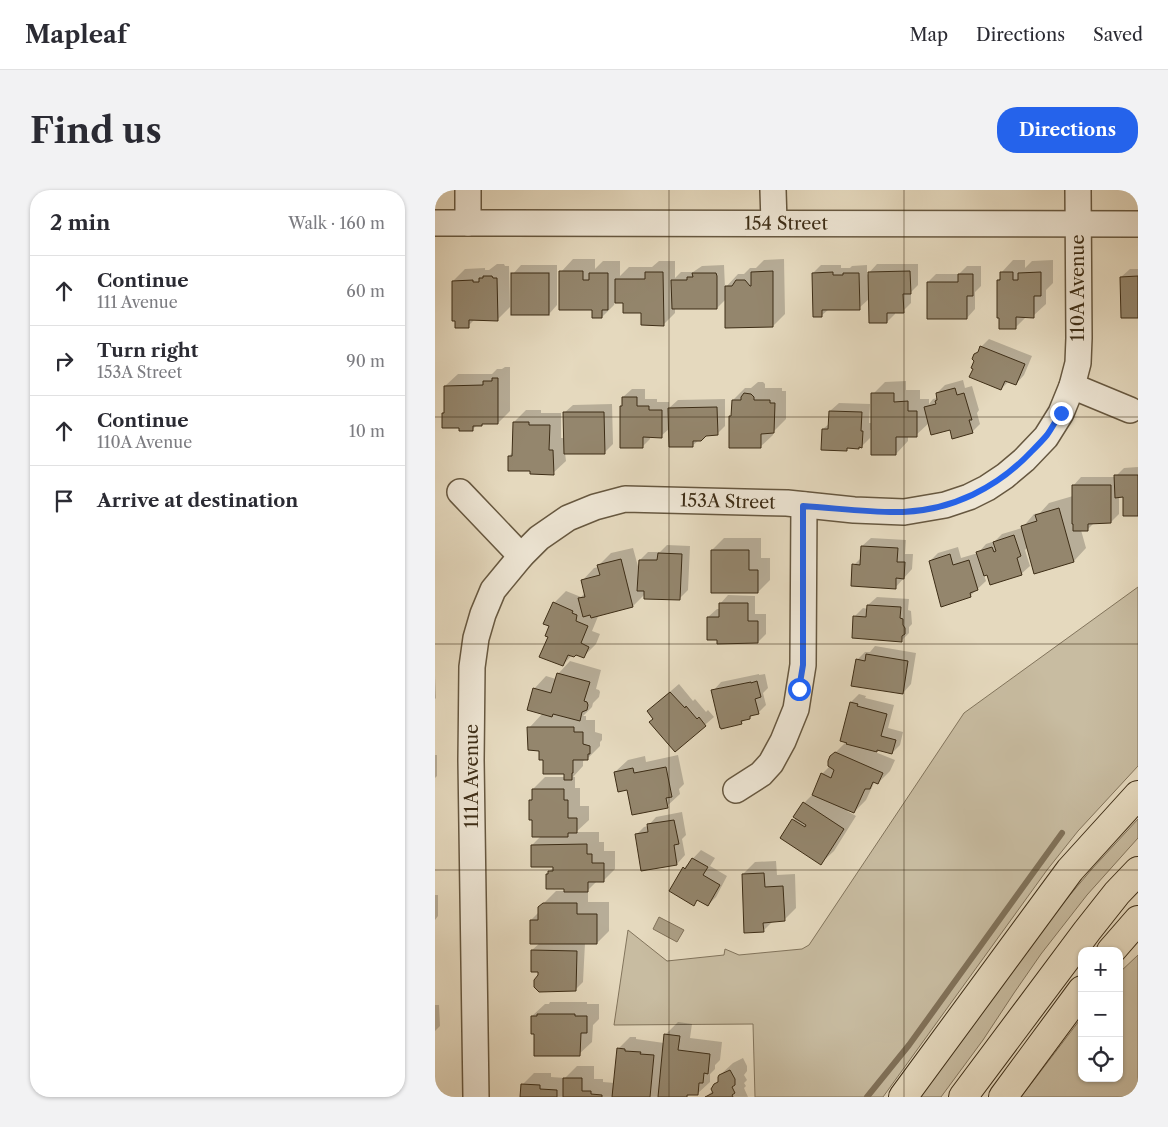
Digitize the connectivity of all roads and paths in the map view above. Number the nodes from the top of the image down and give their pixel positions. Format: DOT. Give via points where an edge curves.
graph roads {
  1 [pos="468,190"];
  2 [pos="773,190"];
  3 [pos="1078,190"];
  4 [pos="435,223"];
  5 [pos="468,223"];
  6 [pos="774,223"];
  7 [pos="1078,223"];
  8 [pos="1138,224"];
  9 [pos="1072,386"];
  10 [pos="1129,410"];
  11 [pos="1046,437"];
  12 [pos="460,492"];
  13 [pos="803,506"];
  14 [pos="521,556"];
  15 [pos="737,790"];
  16 [pos="1138,795"];
  17 [pos="1138,871"];
  18 [pos="1138,920"];
  19 [pos="1114,947"];
  20 [pos="1081,992"];
  21 [pos="476,1097"];
  22 [pos="903,1097"];
  23 [pos="963,1097"];
  24 [pos="1003,1097"];
  1 -- 5 [label="street"];
  2 -- 6 [label="street"];
  3 -- 7 [label="street, 110A Avenue"];
  4 -- 5 [label="street, 154 Street"];
  5 -- 6 [label="street, 154 Street"];
  6 -- 7 [label="street, 154 Street"];
  7 -- 8 [label="street, 154 Street"];
  7 -- 9 [label="street, 110A Avenue" via="1078,363"];
  9 -- 10 [label="street"];
  9 -- 11 [label="street, 110A Avenue"];
  11 -- 13 [label="street, 153A Street" via="1005,476 987,488 945,506 904,512"];
  12 -- 14 [label="street"];
  13 -- 14 [label="street, 153A Street" via="625,499 567,518"];
  13 -- 15 [label="street" via="803,665 796,709 771,763"];
  14 -- 21 [label="street, 111A Avenue" via="493,590 476,638 473,667"];
  16 -- 22 [label="highway" via="1070,870"];
  17 -- 23 [label="highway" via="1087,931"];
  18 -- 19 [label="highway"];
  20 -- 24 [label="highway"];
}
